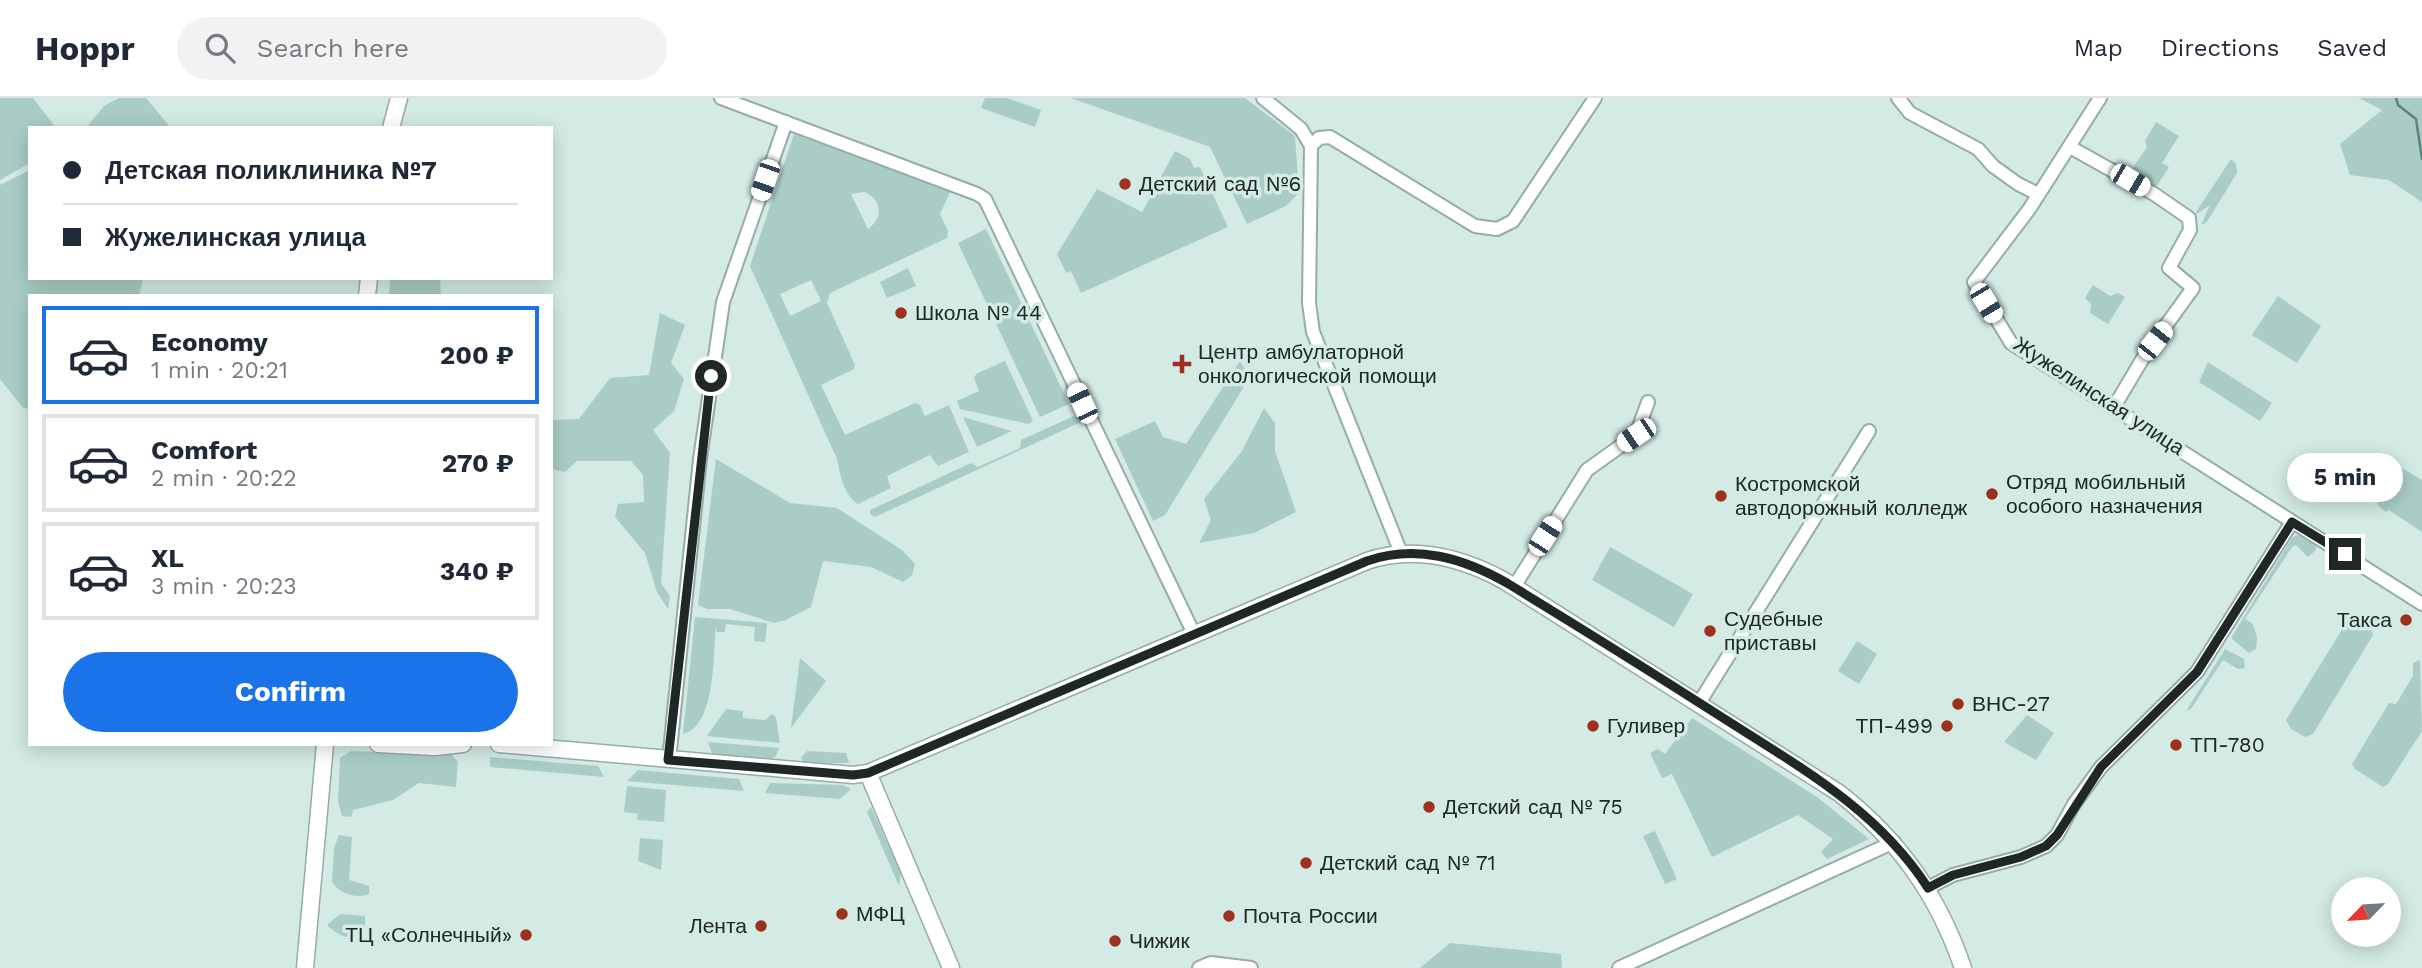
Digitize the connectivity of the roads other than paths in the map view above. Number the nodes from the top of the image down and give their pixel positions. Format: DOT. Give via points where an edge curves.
graph roads {
  1 [pos="399,98"];
  2 [pos="721,98"];
  3 [pos="1263,98"];
  4 [pos="1898,98"];
  5 [pos="2100,98"];
  6 [pos="1591,99"];
  7 [pos="786,122"];
  8 [pos="392,126"];
  9 [pos="1311,146"];
  10 [pos="2070,147"];
  11 [pos="2038,194"];
  12 [pos="1648,402"];
  13 [pos="2114,407"];
  14 [pos="1869,431"];
  15 [pos="2292,522"];
  16 [pos="1401,553"];
  17 [pos="1514,587"];
  18 [pos="2422,604"];
  19 [pos="1194,634"];
  20 [pos="1699,703"];
  21 [pos="325,746"];
  22 [pos="416,746"];
  23 [pos="444,746"];
  24 [pos="520,746"];
  25 [pos="668,760"];
  26 [pos="868,773"];
  27 [pos="1894,842"];
  28 [pos="1928,888"];
  29 [pos="305,968"];
  30 [pos="951,968"];
  31 [pos="1199,968"];
  32 [pos="1251,968"];
  33 [pos="1619,968"];
  34 [pos="1963,968"];
  1 -- 8 [label="main road"];
  2 -- 7 [label="street"];
  3 -- 9 [label="street" via="1301,129"];
  4 -- 11 [label="street" via="1910,113 1978,149 1993,166"];
  5 -- 10 [label="street"];
  6 -- 9 [label="street" via="1513,220 1497,229 1475,226 1330,137 1319,138"];
  7 -- 19 [label="street" via="985,199"];
  7 -- 25 [label="street" via="723,302 700,459"];
  9 -- 16 [label="street" via="1309,303 1313,332"];
  10 -- 11 [label="street"];
  10 -- 13 [label="street" via="2189,218 2190,230 2169,268 2193,288"];
  11 -- 13 [label="street, Жужелинская улица" via="1974,282 2011,344"];
  12 -- 17 [label="street" via="1636,435 1587,470"];
  13 -- 15 [label="street, Жужелинская улица"];
  14 -- 20 [label="street"];
  15 -- 18 [label="street, Жужелинская улица"];
  15 -- 28 [label="street" via="2197,672 2101,767 2057,835 2046,846 2021,857 1953,875"];
  16 -- 17 [label="main road" via="1457,561"];
  16 -- 19 [label="main road" via="1367,561"];
  17 -- 20 [label="main road"];
  19 -- 26 [label="main road"];
  20 -- 27 [label="main road" via="1818,778"];
  21 -- 29 [label="main road"];
  22 -- 23 [label="main road"];
  24 -- 25 [label="main road"];
  25 -- 26 [label="main road"];
  26 -- 30 [label="main road"];
  27 -- 28 [label="main road"];
  27 -- 33 [label="street"];
  28 -- 34 [label="main road"];
  31 -- 32 [label="street" via="1211,963"];
}
